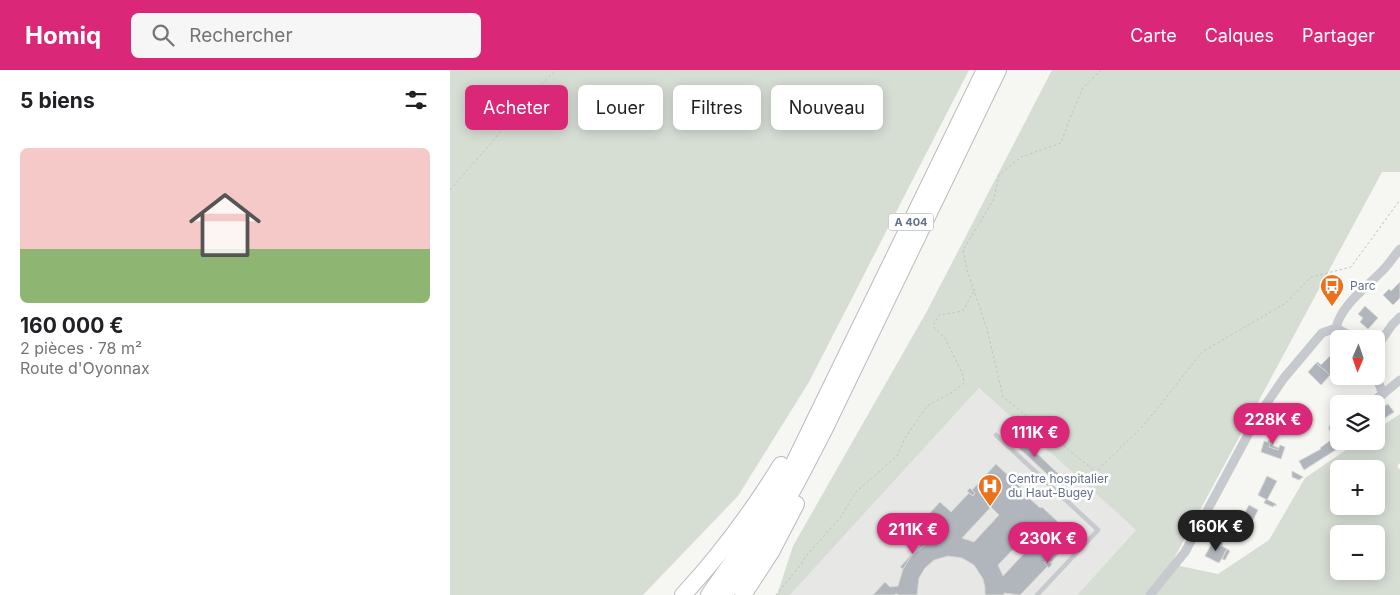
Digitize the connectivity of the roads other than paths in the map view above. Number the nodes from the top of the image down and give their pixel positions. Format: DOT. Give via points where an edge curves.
graph roads {
  1 [pos="985,70"];
  2 [pos="998,70"];
  3 [pos="1400,249"];
  4 [pos="1400,317"];
  5 [pos="1336,328"];
  6 [pos="1340,330"];
  7 [pos="1385,335"];
  8 [pos="864,348"];
  9 [pos="838,374"];
  10 [pos="1400,380"];
  11 [pos="1380,385"];
  12 [pos="1384,394"];
  13 [pos="996,435"];
  14 [pos="683,595"];
  15 [pos="709,595"];
  16 [pos="724,595"];
  17 [pos="744,595"];
  18 [pos="1037,595"];
  19 [pos="1150,595"];
  1 -- 9 [label="highway, A 404"];
  2 -- 8 [label="highway, A 404"];
  3 -- 5 [label="street" via="1340,315"];
  4 -- 7 [label="street"];
  5 -- 6 [label="street"];
  5 -- 19 [label="street" via="1322,333 1284,378 1258,416 1185,552"];
  8 -- 16 [label="highway, A 404" via="775,521"];
  8 -- 17 [label="highway" via="800,496"];
  9 -- 14 [label="highway" via="754,507 715,560"];
  9 -- 15 [label="highway, A 404" via="773,500"];
  10 -- 12 [label="street"];
  11 -- 12 [label="street"];
  13 -- 18 [label="lane" via="1098,530"];
}
